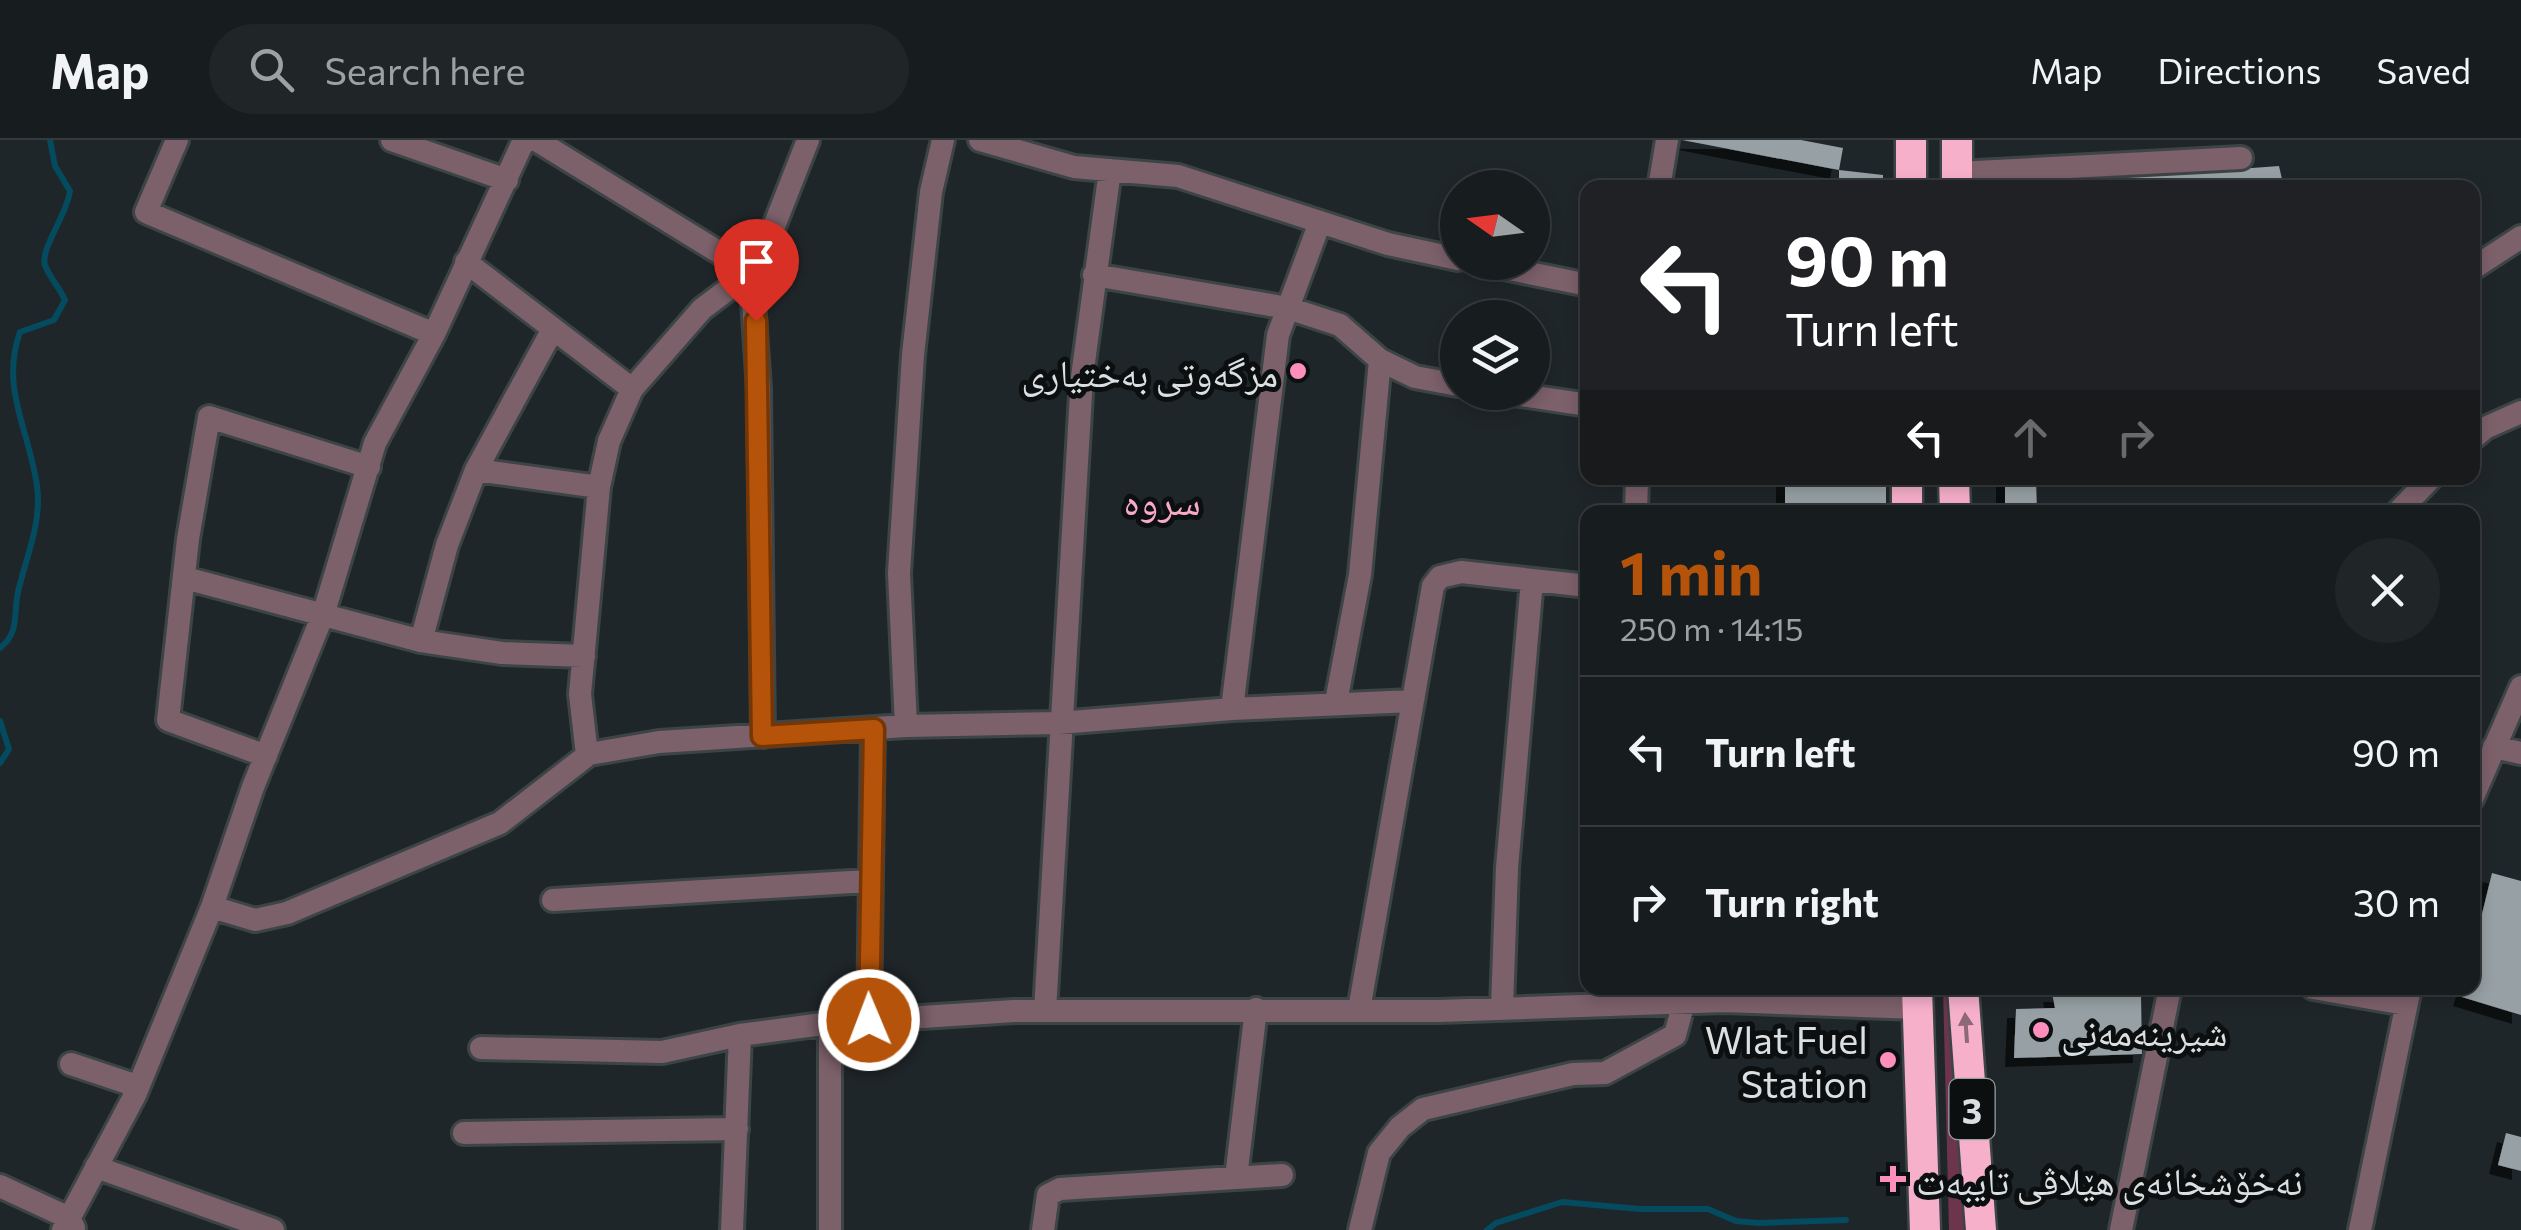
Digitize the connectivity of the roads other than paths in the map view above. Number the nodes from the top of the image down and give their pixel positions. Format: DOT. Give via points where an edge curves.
graph roads {
  1 [pos="177,140"];
  2 [pos="392,140"];
  3 [pos="524,140"];
  4 [pos="536,140"];
  5 [pos="808,140"];
  6 [pos="943,140"];
  7 [pos="980,140"];
  8 [pos="1668,140"];
  9 [pos="1911,140"];
  10 [pos="1958,140"];
  11 [pos="2241,158"];
  12 [pos="1110,170"];
  13 [pos="507,180"];
  14 [pos="1660,180"];
  15 [pos="1910,180"];
  16 [pos="1957,180"];
  17 [pos="1320,222"];
  18 [pos="2521,237"];
  19 [pos="1440,254"];
  20 [pos="466,262"];
  21 [pos="2480,264"];
  22 [pos="751,272"];
  23 [pos="1094,276"];
  24 [pos="1550,277"];
  25 [pos="1580,283"];
  26 [pos="1288,308"];
  27 [pos="553,328"];
  28 [pos="434,334"];
  29 [pos="1380,360"];
  30 [pos="1440,381"];
  31 [pos="632,389"];
  32 [pos="1550,399"];
  33 [pos="1580,404"];
  34 [pos="2521,412"];
  35 [pos="2480,432"];
  36 [pos="369,467"];
  37 [pos="476,470"];
  38 [pos="2424,485"];
  39 [pos="600,486"];
  40 [pos="2405,505"];
  41 [pos="185,578"];
  42 [pos="1532,580"];
  43 [pos="1580,585"];
  44 [pos="324,612"];
  45 [pos="421,641"];
  46 [pos="584,656"];
  47 [pos="2521,687"];
  48 [pos="1414,701"];
  49 [pos="1336,702"];
  50 [pos="1232,709"];
  51 [pos="1059,724"];
  52 [pos="906,726"];
  53 [pos="874,729"];
  54 [pos="762,736"];
  55 [pos="2494,748"];
  56 [pos="2521,753"];
  57 [pos="588,755"];
  58 [pos="266,756"];
  59 [pos="2480,780"];
  60 [pos="868,881"];
  61 [pos="553,900"];
  62 [pos="212,907"];
  63 [pos="1964,995"];
  64 [pos="2169,995"];
  65 [pos="1599,996"];
  66 [pos="2407,996"];
  67 [pos="1917,998"];
  68 [pos="1684,1002"];
  69 [pos="1502,1007"];
  70 [pos="1256,1008"];
  71 [pos="1359,1010"];
  72 [pos="1044,1012"];
  73 [pos="869,1020"];
  74 [pos="830,1022"];
  75 [pos="740,1035"];
  76 [pos="481,1048"];
  77 [pos="71,1064"];
  78 [pos="135,1095"];
  79 [pos="737,1129"];
  80 [pos="464,1133"];
  81 [pos="96,1168"];
  82 [pos="1282,1175"];
  83 [pos="1236,1178"];
  84 [pos="0,1186"];
  85 [pos="69,1226"];
  86 [pos="273,1230"];
  87 [pos="732,1230"];
  88 [pos="830,1230"];
  89 [pos="1043,1230"];
  90 [pos="1360,1230"];
  91 [pos="1926,1230"];
  92 [pos="1981,1230"];
  93 [pos="2121,1230"];
  94 [pos="2360,1230"];
  1 -- 28 [label="street" via="146,212"];
  2 -- 13 [label="street"];
  3 -- 13 [label="street"];
  4 -- 22 [label="street"];
  5 -- 22 [label="street"];
  6 -- 52 [label="street" via="931,192 912,374 900,573"];
  7 -- 12 [label="street" via="1074,168"];
  8 -- 14 [label="street"];
  9 -- 15 [label="highway"];
  10 -- 16 [label="highway"];
  11 -- 16 [label="street"];
  12 -- 17 [label="street" via="1178,176"];
  12 -- 23 [label="street"];
  13 -- 20 [label="street"];
  17 -- 19 [label="street"];
  17 -- 26 [label="street"];
  18 -- 21 [label="street"];
  20 -- 27 [label="street"];
  20 -- 28 [label="street"];
  22 -- 31 [label="street" via="702,308"];
  22 -- 54 [label="street" via="759,389"];
  23 -- 26 [label="street"];
  23 -- 51 [label="street"];
  24 -- 25 [label="street"];
  26 -- 29 [label="street" via="1340,325"];
  26 -- 50 [label="street" via="1278,335"];
  27 -- 31 [label="street"];
  27 -- 37 [label="street"];
  28 -- 36 [label="street" via="394,401"];
  29 -- 30 [label="street"];
  29 -- 49 [label="street" via="1360,575"];
  31 -- 39 [label="street" via="609,441"];
  32 -- 33 [label="street"];
  34 -- 35 [label="street"];
  36 -- 41 [label="street" via="209,416"];
  36 -- 44 [label="street"];
  37 -- 39 [label="street"];
  37 -- 45 [label="street"];
  38 -- 40 [label="street"];
  39 -- 46 [label="street"];
  41 -- 44 [label="street"];
  41 -- 58 [label="street" via="168,720"];
  42 -- 43 [label="street"];
  42 -- 48 [label="street" via="1461,572 1440,577 1430,597"];
  42 -- 69 [label="street"];
  44 -- 45 [label="street"];
  44 -- 58 [label="street"];
  45 -- 46 [label="street"];
  46 -- 57 [label="street" via="580,694"];
  47 -- 55 [label="street"];
  48 -- 49 [label="street"];
  48 -- 71 [label="street"];
  49 -- 50 [label="street"];
  50 -- 51 [label="street"];
  51 -- 52 [label="street"];
  51 -- 72 [label="street"];
  52 -- 53 [label="street"];
  53 -- 54 [label="street"];
  53 -- 60 [label="street"];
  54 -- 57 [label="street" via="659,742"];
  55 -- 56 [label="street"];
  55 -- 59 [label="street"];
  57 -- 62 [label="street" via="500,823 287,913 255,920"];
  58 -- 62 [label="street"];
  60 -- 61 [label="street"];
  60 -- 73 [label="street"];
  62 -- 78 [label="street"];
  92 -- 63 [label="highway, 3, one-way"];
  64 -- 93 [label="street"];
  65 -- 68 [label="street"];
  65 -- 69 [label="street"];
  66 -- 94 [label="street"];
  67 -- 68 [label="street"];
  67 -- 91 [label="highway, 3"];
  68 -- 90 [label="street" via="1675,1035 1616,1069 1423,1108 1379,1153"];
  69 -- 71 [label="street"];
  70 -- 71 [label="street"];
  70 -- 72 [label="street"];
  70 -- 83 [label="street"];
  72 -- 73 [label="street"];
  73 -- 74 [label="street"];
  74 -- 75 [label="street"];
  74 -- 88 [label="street"];
  75 -- 76 [label="street" via="662,1052"];
  75 -- 79 [label="street"];
  77 -- 78 [label="street" via="131,1084"];
  78 -- 81 [label="street"];
  79 -- 80 [label="street"];
  79 -- 87 [label="street"];
  81 -- 85 [label="street"];
  81 -- 86 [label="street"];
  82 -- 83 [label="street"];
  83 -- 89 [label="street" via="1060,1189 1048,1195"];
  84 -- 85 [label="street"];
}
